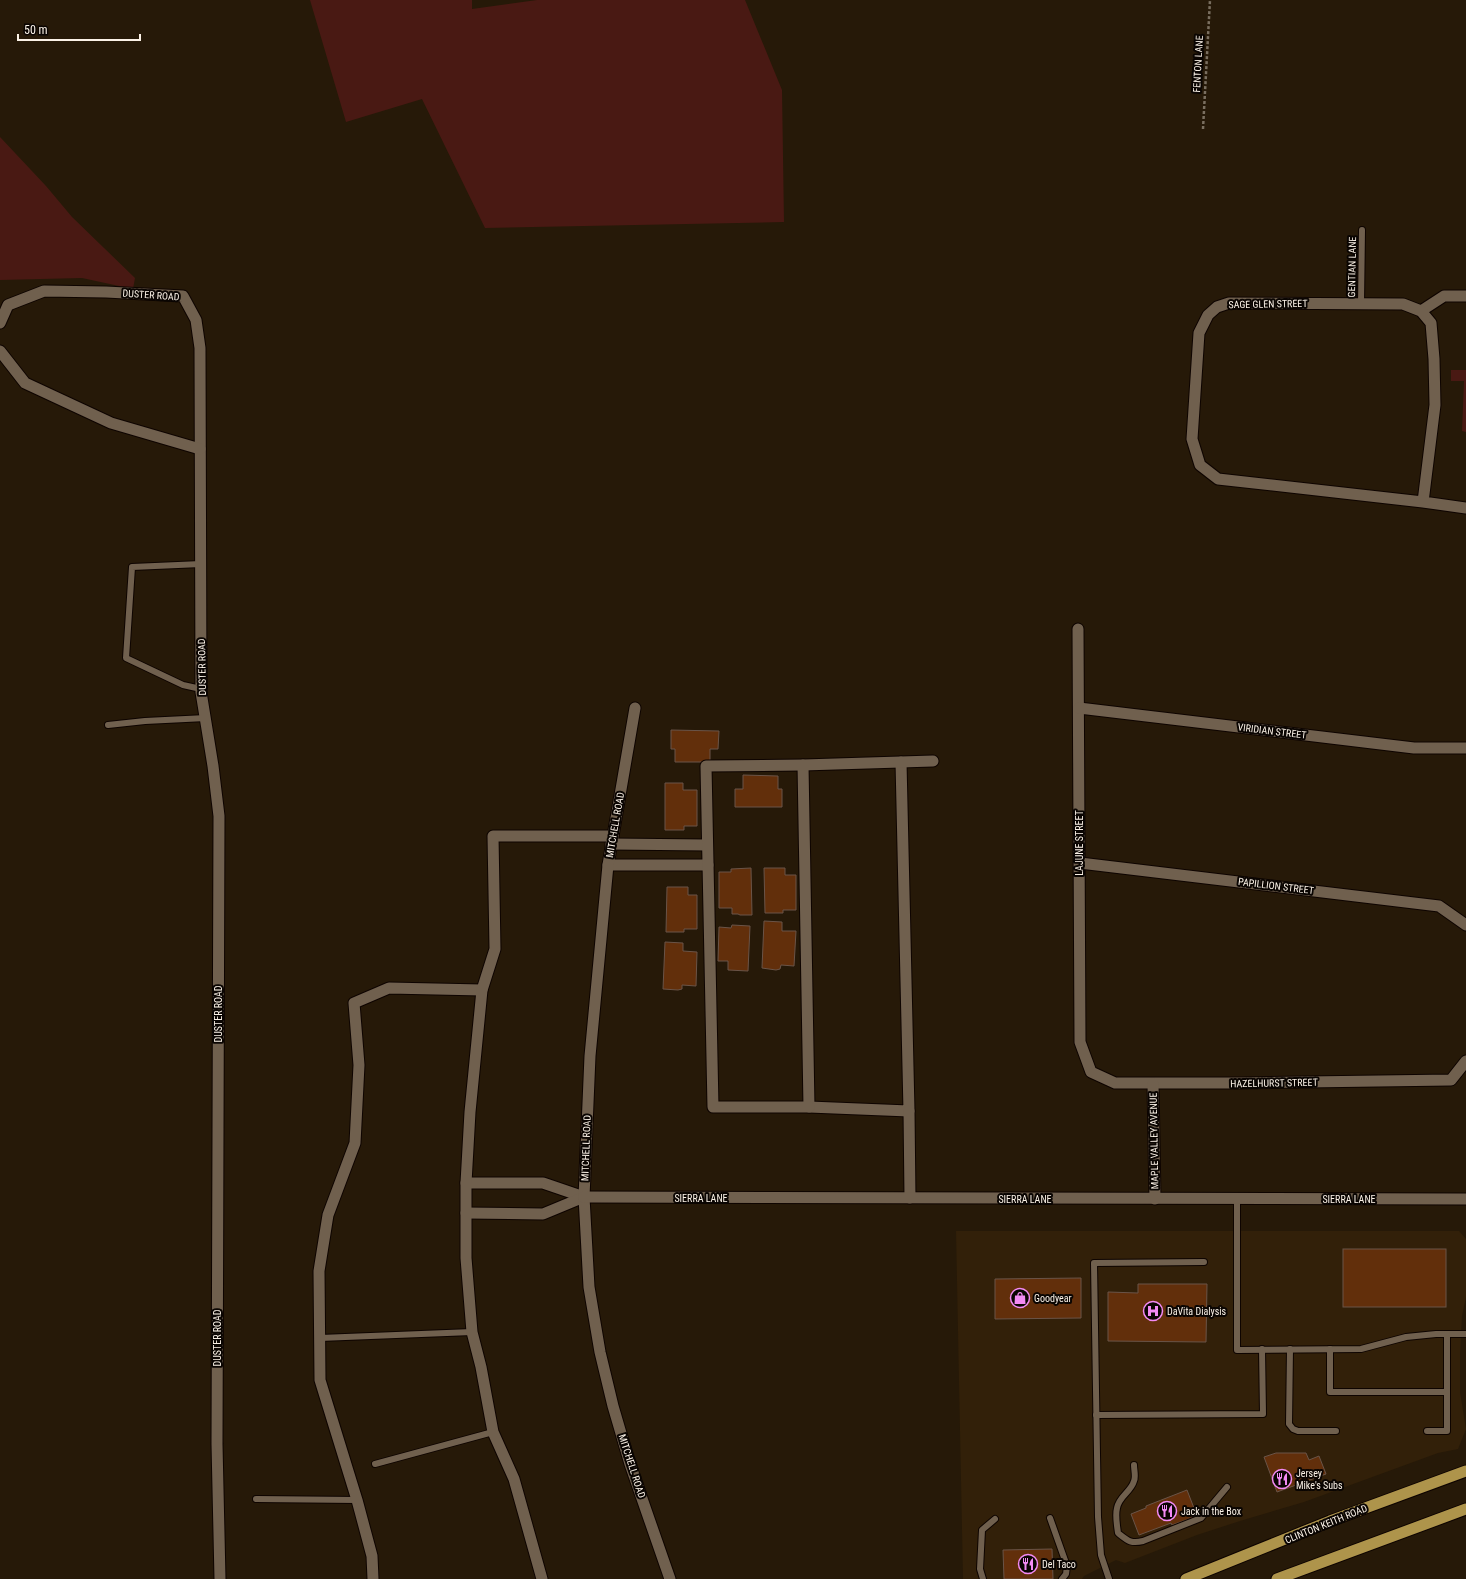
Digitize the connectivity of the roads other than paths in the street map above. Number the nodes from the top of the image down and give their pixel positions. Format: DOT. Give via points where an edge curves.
graph roads {
  1 [pos="1362,230"];
  2 [pos="1466,296"];
  3 [pos="1361,304"];
  4 [pos="1421,311"];
  5 [pos="0,323"];
  6 [pos="0,351"];
  7 [pos="200,450"];
  8 [pos="1423,502"];
  9 [pos="1466,508"];
  10 [pos="201,564"];
  11 [pos="1078,629"];
  12 [pos="202,689"];
  13 [pos="636,708"];
  14 [pos="1079,708"];
  15 [pos="206,718"];
  16 [pos="108,725"];
  17 [pos="1466,748"];
  18 [pos="933,761"];
  19 [pos="901,762"];
  20 [pos="803,765"];
  21 [pos="612,840"];
  22 [pos="707,845"];
  23 [pos="1080,863"];
  24 [pos="608,865"];
  25 [pos="708,865"];
  26 [pos="1466,925"];
  27 [pos="482,990"];
  28 [pos="1085,1056"];
  29 [pos="1466,1061"];
  30 [pos="1153,1084"];
  31 [pos="808,1107"];
  32 [pos="909,1111"];
  33 [pos="466,1183"];
  34 [pos="584,1198"];
  35 [pos="910,1198"];
  36 [pos="1155,1199"];
  37 [pos="1237,1199"];
  38 [pos="1466,1199"];
  39 [pos="466,1213"];
  40 [pos="1204,1262"];
  41 [pos="472,1332"];
  42 [pos="1447,1334"];
  43 [pos="1466,1334"];
  44 [pos="320,1338"];
  45 [pos="1262,1349"];
  46 [pos="1290,1349"];
  47 [pos="1330,1349"];
  48 [pos="1447,1392"];
  49 [pos="1096,1415"];
  50 [pos="1336,1431"];
  51 [pos="1427,1431"];
  52 [pos="493,1432"];
  53 [pos="375,1464"];
  54 [pos="1134,1465"];
  55 [pos="1466,1471"];
  56 [pos="1227,1487"];
  57 [pos="256,1499"];
  58 [pos="357,1500"];
  59 [pos="1466,1509"];
  60 [pos="1050,1518"];
  61 [pos="995,1519"];
  62 [pos="220,1579"];
  63 [pos="373,1579"];
  64 [pos="542,1579"];
  65 [pos="670,1579"];
  66 [pos="983,1579"];
  67 [pos="1062,1579"];
  68 [pos="1109,1579"];
  69 [pos="1186,1579"];
  70 [pos="1277,1579"];
  1 -- 3 [label="lane, GENTIAN LANE"];
  2 -- 4 [label="street" via="1444,296"];
  3 -- 4 [label="street, SAGE GLEN STREET" via="1403,304"];
  3 -- 8 [label="street, SAGE GLEN STREET" via="1229,303 1217,307 1208,315 1199,333 1192,439 1195,451 1200,465 1218,479"];
  4 -- 8 [label="street" via="1431,323 1435,405"];
  5 -- 7 [label="street, DUSTER ROAD" via="8,305 44,291 183,296 196,320 199,342"];
  6 -- 7 [label="street" via="26,383 111,423"];
  7 -- 10 [label="street, DUSTER ROAD"];
  8 -- 9 [label="street, SAGE GLEN STREET"];
  10 -- 12 [label="street, DUSTER ROAD"];
  10 -- 12 [label="lane" via="132,567 126,658 183,685"];
  11 -- 14 [label="street, LAJUNE STREET"];
  12 -- 15 [label="street, DUSTER ROAD"];
  13 -- 21 [label="street, MITCHELL ROAD"];
  14 -- 17 [label="street, VIRIDIAN STREET" via="1414,748"];
  14 -- 23 [label="street, LAJUNE STREET"];
  15 -- 16 [label="lane"];
  15 -- 62 [label="street, DUSTER ROAD" via="219,816 217,1444"];
  18 -- 19 [label="street"];
  19 -- 20 [label="street"];
  19 -- 32 [label="street"];
  20 -- 22 [label="street" via="706,766"];
  20 -- 31 [label="street"];
  21 -- 22 [label="street"];
  21 -- 24 [label="street, MITCHELL ROAD"];
  21 -- 27 [label="street" via="493,836 494,949"];
  22 -- 25 [label="street"];
  23 -- 26 [label="street, PAPILLION STREET" via="1439,906"];
  23 -- 28 [label="street, LAJUNE STREET" via="1080,1042"];
  24 -- 25 [label="street"];
  24 -- 34 [label="street, MITCHELL ROAD" via="590,1056"];
  25 -- 31 [label="street" via="713,1107"];
  27 -- 33 [label="street"];
  27 -- 44 [label="street" via="389,988 354,1003 359,1065 355,1143 328,1215 319,1271"];
  28 -- 30 [label="street, HAZELHURST STREET" via="1091,1072 1115,1083"];
  29 -- 30 [label="street, HAZELHURST STREET" via="1451,1080"];
  30 -- 36 [label="street, MAPLE VALLEY AVENUE"];
  31 -- 32 [label="street"];
  32 -- 35 [label="street"];
  33 -- 34 [label="street" via="543,1183"];
  33 -- 39 [label="street"];
  34 -- 35 [label="street, SIERRA LANE"];
  34 -- 39 [label="street" via="543,1214"];
  34 -- 65 [label="street, MITCHELL ROAD" via="589,1287 600,1352 630,1464"];
  35 -- 36 [label="street, SIERRA LANE"];
  36 -- 37 [label="street, SIERRA LANE"];
  37 -- 38 [label="street, SIERRA LANE"];
  37 -- 45 [label="lane" via="1237,1350"];
  39 -- 41 [label="street" via="466,1258"];
  40 -- 49 [label="lane" via="1094,1264"];
  41 -- 44 [label="lane"];
  41 -- 52 [label="street"];
  42 -- 43 [label="lane"];
  42 -- 47 [label="lane" via="1406,1337 1361,1348"];
  42 -- 48 [label="lane"];
  44 -- 58 [label="street" via="320,1380"];
  45 -- 46 [label="lane"];
  45 -- 49 [label="lane" via="1262,1414"];
  46 -- 47 [label="lane"];
  46 -- 50 [label="lane" via="1289,1424 1298,1431"];
  47 -- 48 [label="lane" via="1330,1392"];
  48 -- 51 [label="lane" via="1447,1431"];
  49 -- 68 [label="lane" via="1101,1555"];
  52 -- 53 [label="lane"];
  52 -- 64 [label="street" via="514,1480"];
  54 -- 56 [label="lane" via="1134,1481 1129,1491 1121,1498 1116,1518 1118,1533 1134,1543 1201,1518"];
  55 -- 69 [label="main road, CLINTON KEITH ROAD" via="1337,1518"];
  57 -- 58 [label="lane"];
  58 -- 63 [label="street" via="372,1556"];
  59 -- 70 [label="main road"];
  60 -- 67 [label="lane" via="1067,1566"];
  61 -- 66 [label="lane" via="982,1530 980,1569"];
}
